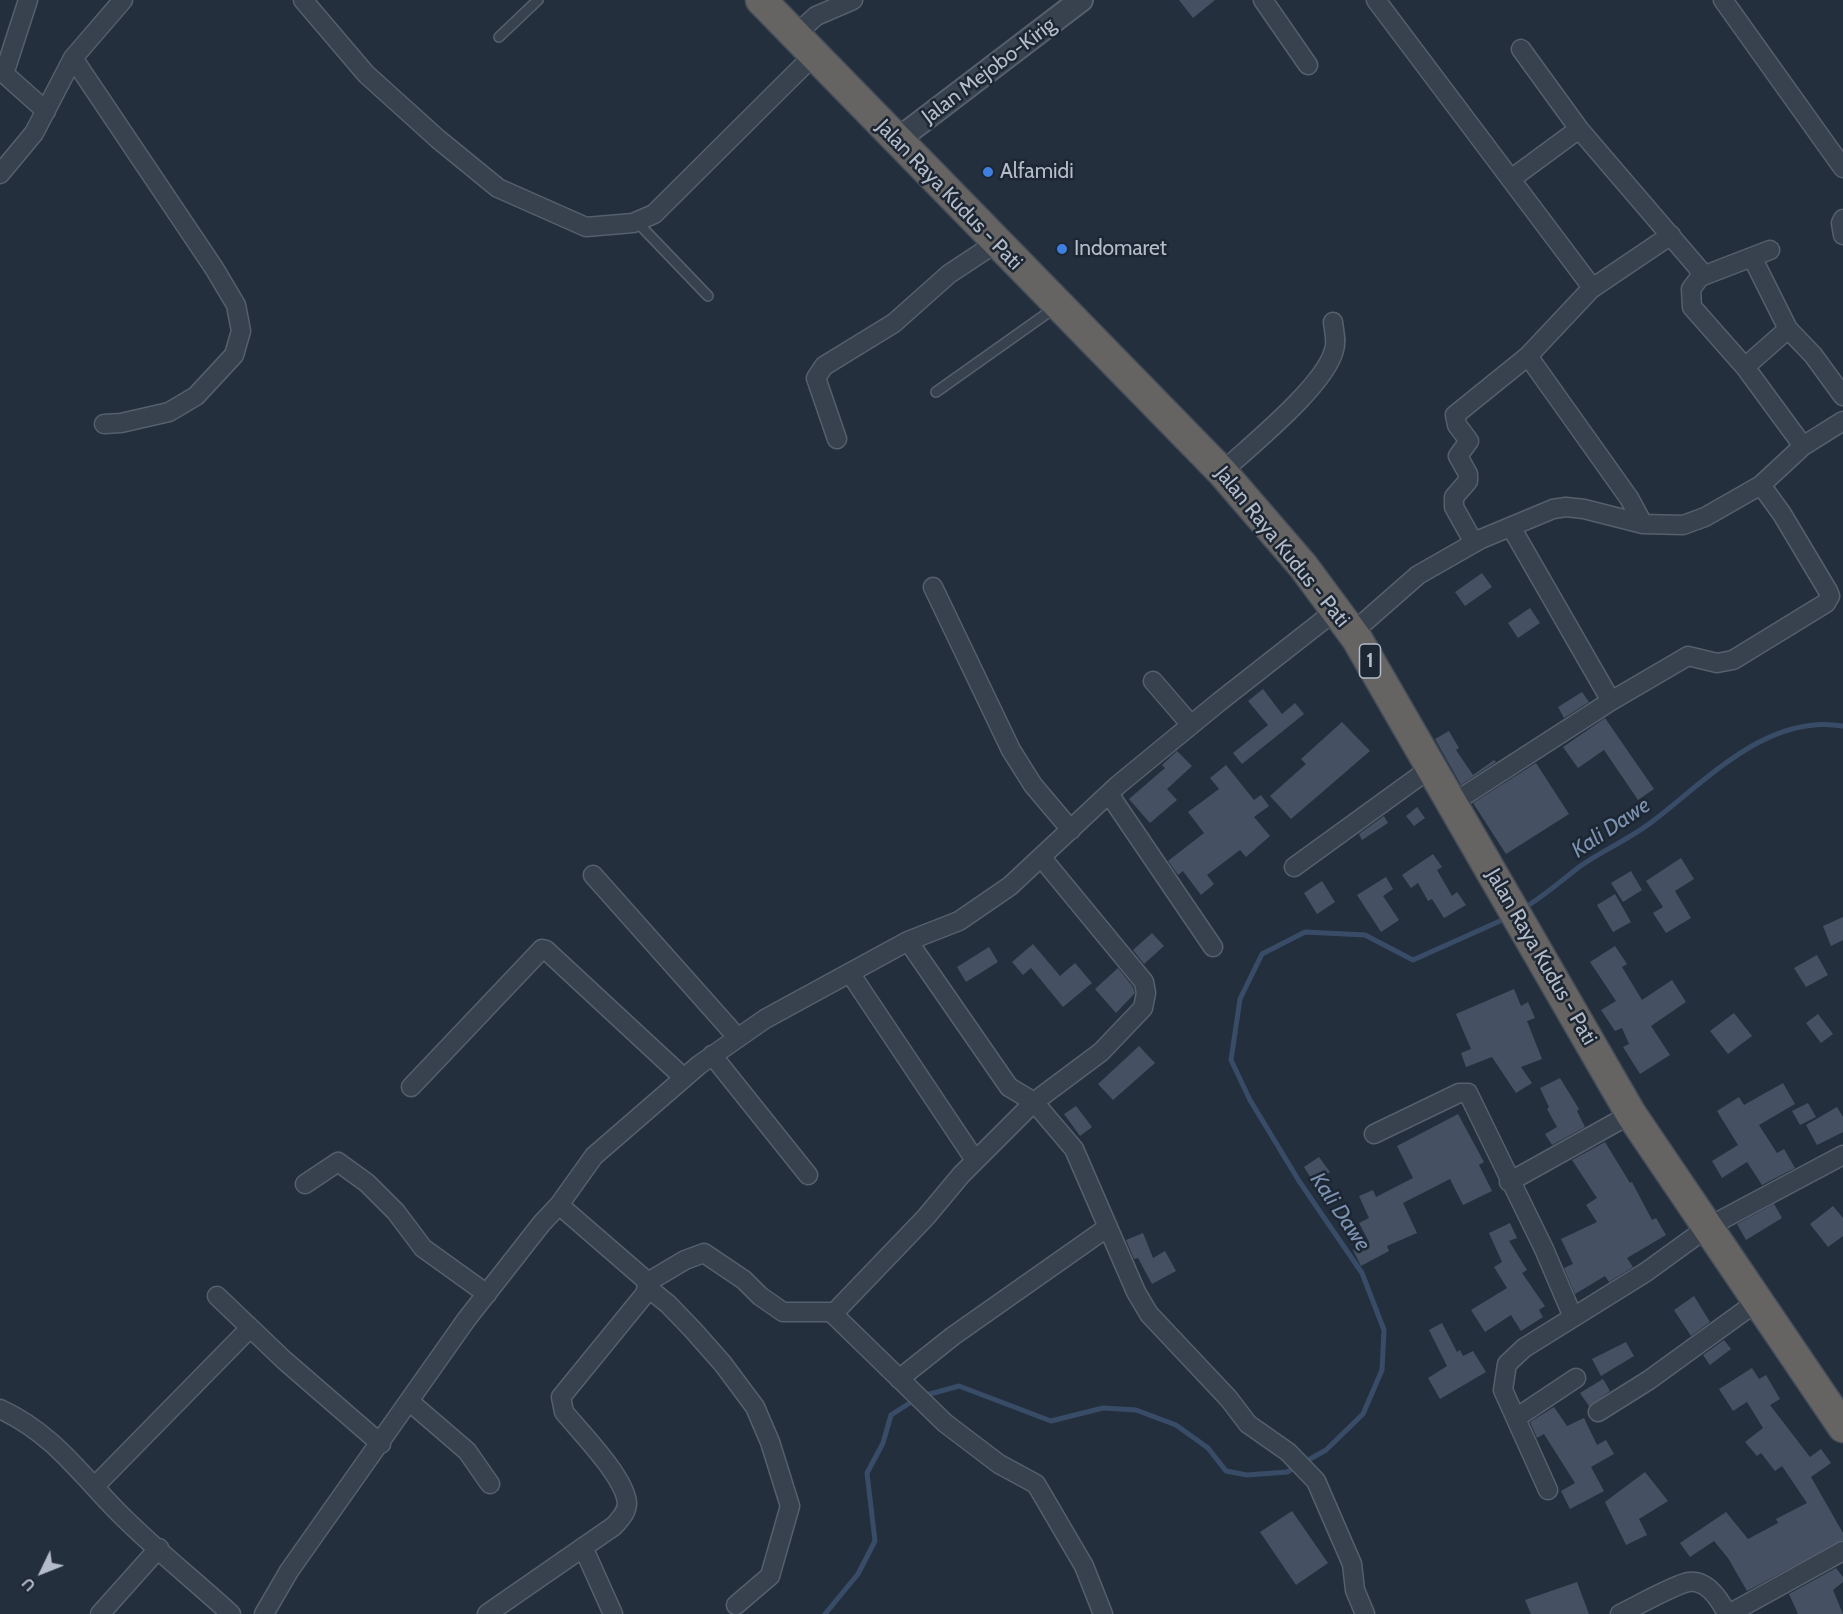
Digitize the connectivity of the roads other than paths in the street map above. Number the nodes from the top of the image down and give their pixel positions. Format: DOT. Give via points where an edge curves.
graph roads {
  1 [pos="28,0"];
  2 [pos="123,0"];
  3 [pos="303,0"];
  4 [pos="538,0"];
  5 [pos="761,0"];
  6 [pos="854,0"];
  7 [pos="1081,0"];
  8 [pos="1263,0"];
  9 [pos="1376,0"];
  10 [pos="1723,0"];
  11 [pos="499,37"];
  12 [pos="803,46"];
  13 [pos="1521,49"];
  14 [pos="73,58"];
  15 [pos="1308,64"];
  16 [pos="2,72"];
  17 [pos="46,111"];
  18 [pos="1579,129"];
  19 [pos="896,141"];
  20 [pos="1843,168"];
  21 [pos="0,174"];
  22 [pos="1511,179"];
  23 [pos="1843,219"];
  24 [pos="637,222"];
  25 [pos="1671,235"];
  26 [pos="1843,235"];
  27 [pos="996,243"];
  28 [pos="1770,250"];
  29 [pos="1752,257"];
  30 [pos="1700,278"];
  31 [pos="1591,289"];
  32 [pos="708,296"];
  33 [pos="1058,306"];
  34 [pos="1333,322"];
  35 [pos="1788,329"];
  36 [pos="1528,356"];
  37 [pos="1745,367"];
  38 [pos="936,392"];
  39 [pos="1843,396"];
  40 [pos="1843,422"];
  41 [pos="104,424"];
  42 [pos="837,439"];
  43 [pos="1803,446"];
  44 [pos="1222,472"];
  45 [pos="1761,484"];
  46 [pos="1642,524"];
  47 [pos="1511,527"];
  48 [pos="1474,543"];
  49 [pos="933,587"];
  50 [pos="1344,622"];
  51 [pos="1153,681"];
  52 [pos="1611,701"];
  53 [pos="1191,724"];
  54 [pos="1432,766"];
  55 [pos="1109,794"];
  56 [pos="1453,803"];
  57 [pos="1071,830"];
  58 [pos="1041,857"];
  59 [pos="1294,867"];
  60 [pos="593,875"];
  61 [pos="908,941"];
  62 [pos="1213,947"];
  63 [pos="850,972"];
  64 [pos="738,1038"];
  65 [pos="712,1055"];
  66 [pos="684,1078"];
  67 [pos="411,1087"];
  68 [pos="1034,1102"];
  69 [pos="1631,1114"];
  70 [pos="1374,1134"];
  71 [pos="1843,1155"];
  72 [pos="975,1160"];
  73 [pos="808,1175"];
  74 [pos="1509,1182"];
  75 [pos="305,1184"];
  76 [pos="559,1205"];
  77 [pos="1108,1227"];
  78 [pos="1707,1227"];
  79 [pos="648,1285"];
  80 [pos="487,1294"];
  81 [pos="217,1296"];
  82 [pos="1758,1301"];
  83 [pos="834,1312"];
  84 [pos="1574,1317"];
  85 [pos="250,1328"];
  86 [pos="899,1378"];
  87 [pos="1576,1378"];
  88 [pos="410,1402"];
  89 [pos="0,1409"];
  90 [pos="1598,1412"];
  91 [pos="1516,1418"];
  92 [pos="1843,1427"];
  93 [pos="381,1444"];
  94 [pos="490,1484"];
  95 [pos="95,1486"];
  96 [pos="1548,1490"];
  97 [pos="583,1547"];
  98 [pos="159,1548"];
  99 [pos="1843,1551"];
  100 [pos="736,1605"];
  101 [pos="100,1614"];
  102 [pos="231,1614"];
  103 [pos="264,1614"];
  104 [pos="487,1614"];
  105 [pos="613,1614"];
  106 [pos="1103,1614"];
  107 [pos="1365,1614"];
  108 [pos="1620,1614"];
  109 [pos="1728,1614"];
  1 -- 16 [label="street"];
  2 -- 14 [label="street"];
  3 -- 24 [label="street" via="366,74 498,188 586,227"];
  4 -- 11 [label="lane"];
  5 -- 12 [label="highway, Jalan Raya Kudus - Pati / 1"];
  6 -- 12 [label="street" via="816,16"];
  7 -- 19 [label="street, Jalan Mejobo-Kirig"];
  8 -- 15 [label="street"];
  9 -- 22 [label="street"];
  10 -- 20 [label="street"];
  12 -- 19 [label="highway, Jalan Raya Kudus - Pati / 1"];
  12 -- 24 [label="street" via="654,214"];
  13 -- 18 [label="street"];
  14 -- 17 [label="street"];
  14 -- 41 [label="street" via="236,305 241,331 234,355 196,396 169,412"];
  16 -- 17 [label="street"];
  17 -- 21 [label="street" via="34,134"];
  18 -- 22 [label="street"];
  18 -- 25 [label="street"];
  19 -- 27 [label="highway, Jalan Raya Kudus - Pati / 1"];
  22 -- 31 [label="street"];
  23 -- 26 [label="street"];
  24 -- 32 [label="lane"];
  25 -- 30 [label="street" via="1699,269"];
  25 -- 31 [label="street"];
  27 -- 33 [label="highway, Jalan Raya Kudus - Pati / 1"];
  27 -- 42 [label="street" via="949,274 894,323 824,366 816,378"];
  28 -- 29 [label="street"];
  29 -- 30 [label="street"];
  29 -- 35 [label="street"];
  30 -- 37 [label="street" via="1691,289 1692,307"];
  31 -- 36 [label="street"];
  33 -- 38 [label="lane"];
  33 -- 44 [label="highway, Jalan Raya Kudus - Pati / 1" via="1167,412"];
  34 -- 44 [label="street" via="1335,348 1326,368 1311,388"];
  35 -- 37 [label="street"];
  35 -- 39 [label="street"];
  36 -- 46 [label="street" via="1629,498"];
  36 -- 48 [label="street" via="1455,415 1468,441 1458,456 1468,481 1454,497 1454,507"];
  37 -- 43 [label="street"];
  40 -- 43 [label="street"];
  43 -- 45 [label="street"];
  44 -- 50 [label="highway, Jalan Raya Kudus - Pati / 1" via="1303,566"];
  45 -- 46 [label="street" via="1705,518 1683,525"];
  45 -- 52 [label="street" via="1828,591 1829,601 1733,660 1717,663 1688,656"];
  46 -- 47 [label="street" via="1566,507"];
  47 -- 48 [label="street"];
  47 -- 52 [label="street"];
  48 -- 50 [label="street"];
  49 -- 57 [label="street" via="1011,750 1033,785"];
  50 -- 53 [label="street"];
  50 -- 54 [label="highway, Jalan Raya Kudus - Pati / 1"];
  51 -- 53 [label="street"];
  52 -- 56 [label="street"];
  53 -- 55 [label="street"];
  54 -- 56 [label="highway, Jalan Raya Kudus - Pati / 1"];
  54 -- 59 [label="street"];
  55 -- 57 [label="street"];
  55 -- 62 [label="street"];
  56 -- 69 [label="highway, Jalan Raya Kudus - Pati / 1"];
  57 -- 58 [label="street"];
  58 -- 61 [label="street" via="1010,886 958,921"];
  58 -- 68 [label="street" via="1144,982 1146,993 1143,1008 1101,1052"];
  60 -- 64 [label="street"];
  61 -- 63 [label="street"];
  61 -- 68 [label="street" via="1009,1087"];
  63 -- 64 [label="street"];
  63 -- 72 [label="street"];
  64 -- 65 [label="street"];
  65 -- 66 [label="street"];
  65 -- 73 [label="street"];
  66 -- 67 [label="street" via="542,949"];
  66 -- 76 [label="street" via="594,1156"];
  68 -- 72 [label="street"];
  68 -- 77 [label="street" via="1074,1149"];
  69 -- 74 [label="street"];
  69 -- 78 [label="highway, Jalan Raya Kudus - Pati / 1"];
  70 -- 74 [label="street" via="1459,1093 1468,1093"];
  71 -- 78 [label="street"];
  72 -- 83 [label="street"];
  74 -- 84 [label="street"];
  75 -- 80 [label="street" via="338,1162 367,1183 396,1212 423,1248"];
  76 -- 79 [label="street"];
  76 -- 80 [label="street"];
  77 -- 86 [label="street"];
  77 -- 107 [label="street" via="1149,1314 1217,1385 1248,1424 1288,1452 1316,1481 1352,1564 1355,1590"];
  78 -- 82 [label="highway, Jalan Raya Kudus - Pati / 1"];
  78 -- 84 [label="street" via="1646,1272"];
  79 -- 83 [label="street" via="685,1260 704,1253 783,1312"];
  79 -- 97 [label="street" via="561,1397 564,1412 624,1487 627,1504 625,1514 614,1526"];
  79 -- 100 [label="street" via="700,1339 754,1407 770,1442 790,1506 770,1576"];
  80 -- 88 [label="street"];
  81 -- 85 [label="street"];
  82 -- 90 [label="street" via="1650,1380"];
  82 -- 92 [label="highway, Jalan Raya Kudus - Pati / 1"];
  83 -- 86 [label="street"];
  84 -- 91 [label="street" via="1524,1348 1507,1364 1503,1390"];
  85 -- 93 [label="street"];
  85 -- 95 [label="street"];
  86 -- 106 [label="street" via="945,1423 999,1464 1036,1484 1084,1566"];
  87 -- 91 [label="street"];
  88 -- 93 [label="street"];
  88 -- 94 [label="street" via="467,1450"];
  89 -- 95 [label="street" via="18,1417 65,1452"];
  91 -- 96 [label="street"];
  93 -- 103 [label="street" via="289,1572"];
  95 -- 98 [label="street"];
  97 -- 104 [label="street"];
  97 -- 105 [label="street"];
  98 -- 101 [label="street"];
  98 -- 102 [label="street"];
  99 -- 109 [label="street"];
  108 -- 109 [label="street" via="1689,1582 1702,1584 1712,1592"];
}
